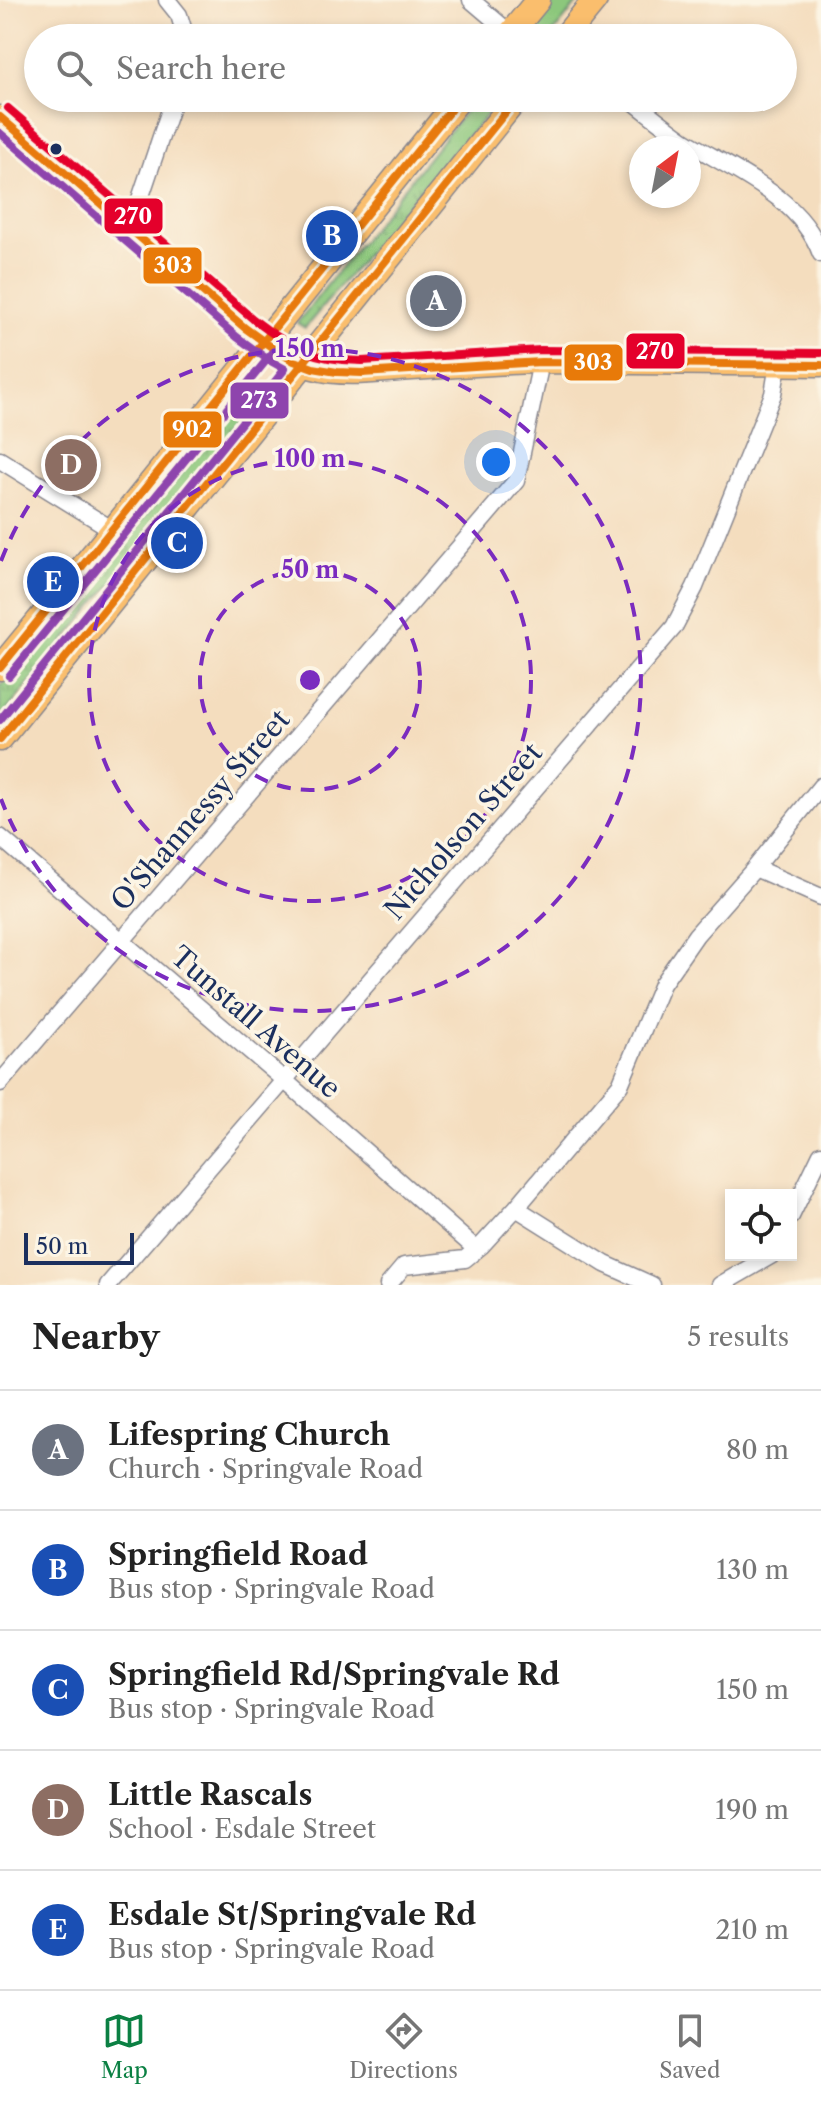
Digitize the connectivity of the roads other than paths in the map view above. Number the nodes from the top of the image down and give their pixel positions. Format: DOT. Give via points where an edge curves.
graph roads {
  1 [pos="167,0"];
  2 [pos="471,0"];
  3 [pos="538,0"];
  4 [pos="595,0"];
  5 [pos="182,24"];
  6 [pos="496,24"];
  7 [pos="519,24"];
  8 [pos="575,24"];
  9 [pos="169,112"];
  10 [pos="449,112"];
  11 [pos="506,112"];
  12 [pos="647,112"];
  13 [pos="0,117"];
  14 [pos="124,225"];
  15 [pos="821,254"];
  16 [pos="265,343"];
  17 [pos="541,362"];
  18 [pos="778,364"];
  19 [pos="303,365"];
  20 [pos="821,365"];
  21 [pos="0,460"];
  22 [pos="113,530"];
  23 [pos="0,668"];
  24 [pos="0,739"];
  25 [pos="821,786"];
  26 [pos="0,837"];
  27 [pos="755,868"];
  28 [pos="821,897"];
  29 [pos="122,941"];
  30 [pos="284,1080"];
  31 [pos="0,1083"];
  32 [pos="821,1154"];
  33 [pos="797,1204"];
  34 [pos="516,1208"];
  35 [pos="476,1249"];
  36 [pos="762,1261"];
  37 [pos="108,1285"];
  38 [pos="388,1285"];
  39 [pos="652,1285"];
  40 [pos="720,1285"];
  1 -- 5 [label="street"];
  2 -- 6 [label="street"];
  3 -- 7 [label="highway"];
  4 -- 8 [label="highway"];
  9 -- 14 [label="street" via="138,205"];
  10 -- 16 [label="highway"];
  11 -- 19 [label="highway"];
  12 -- 15 [label="street" via="760,184 797,216"];
  13 -- 14 [label="main road"];
  14 -- 16 [label="main road"];
  16 -- 19 [label="main road"];
  16 -- 22 [label="highway"];
  17 -- 18 [label="main road"];
  17 -- 19 [label="main road" via="370,372"];
  17 -- 29 [label="street, O'Shannessy Street" via="516,481"];
  18 -- 20 [label="main road"];
  18 -- 30 [label="street, Nicholson Street" via="773,394 674,627"];
  19 -- 24 [label="highway"];
  21 -- 22 [label="street"];
  22 -- 23 [label="highway"];
  25 -- 27 [label="street"];
  26 -- 29 [label="street, Tunstall Avenue"];
  27 -- 28 [label="street"];
  27 -- 34 [label="street" via="696,935 662,984 620,1085"];
  29 -- 30 [label="street, Tunstall Avenue"];
  29 -- 31 [label="street, O'Shannessy Street"];
  30 -- 35 [label="street, Tunstall Avenue"];
  30 -- 37 [label="street, Nicholson Street"];
  32 -- 33 [label="street"];
  34 -- 35 [label="street"];
  34 -- 39 [label="street" via="605,1264"];
  35 -- 38 [label="street" via="465,1259 404,1266"];
  36 -- 40 [label="street"];
}
